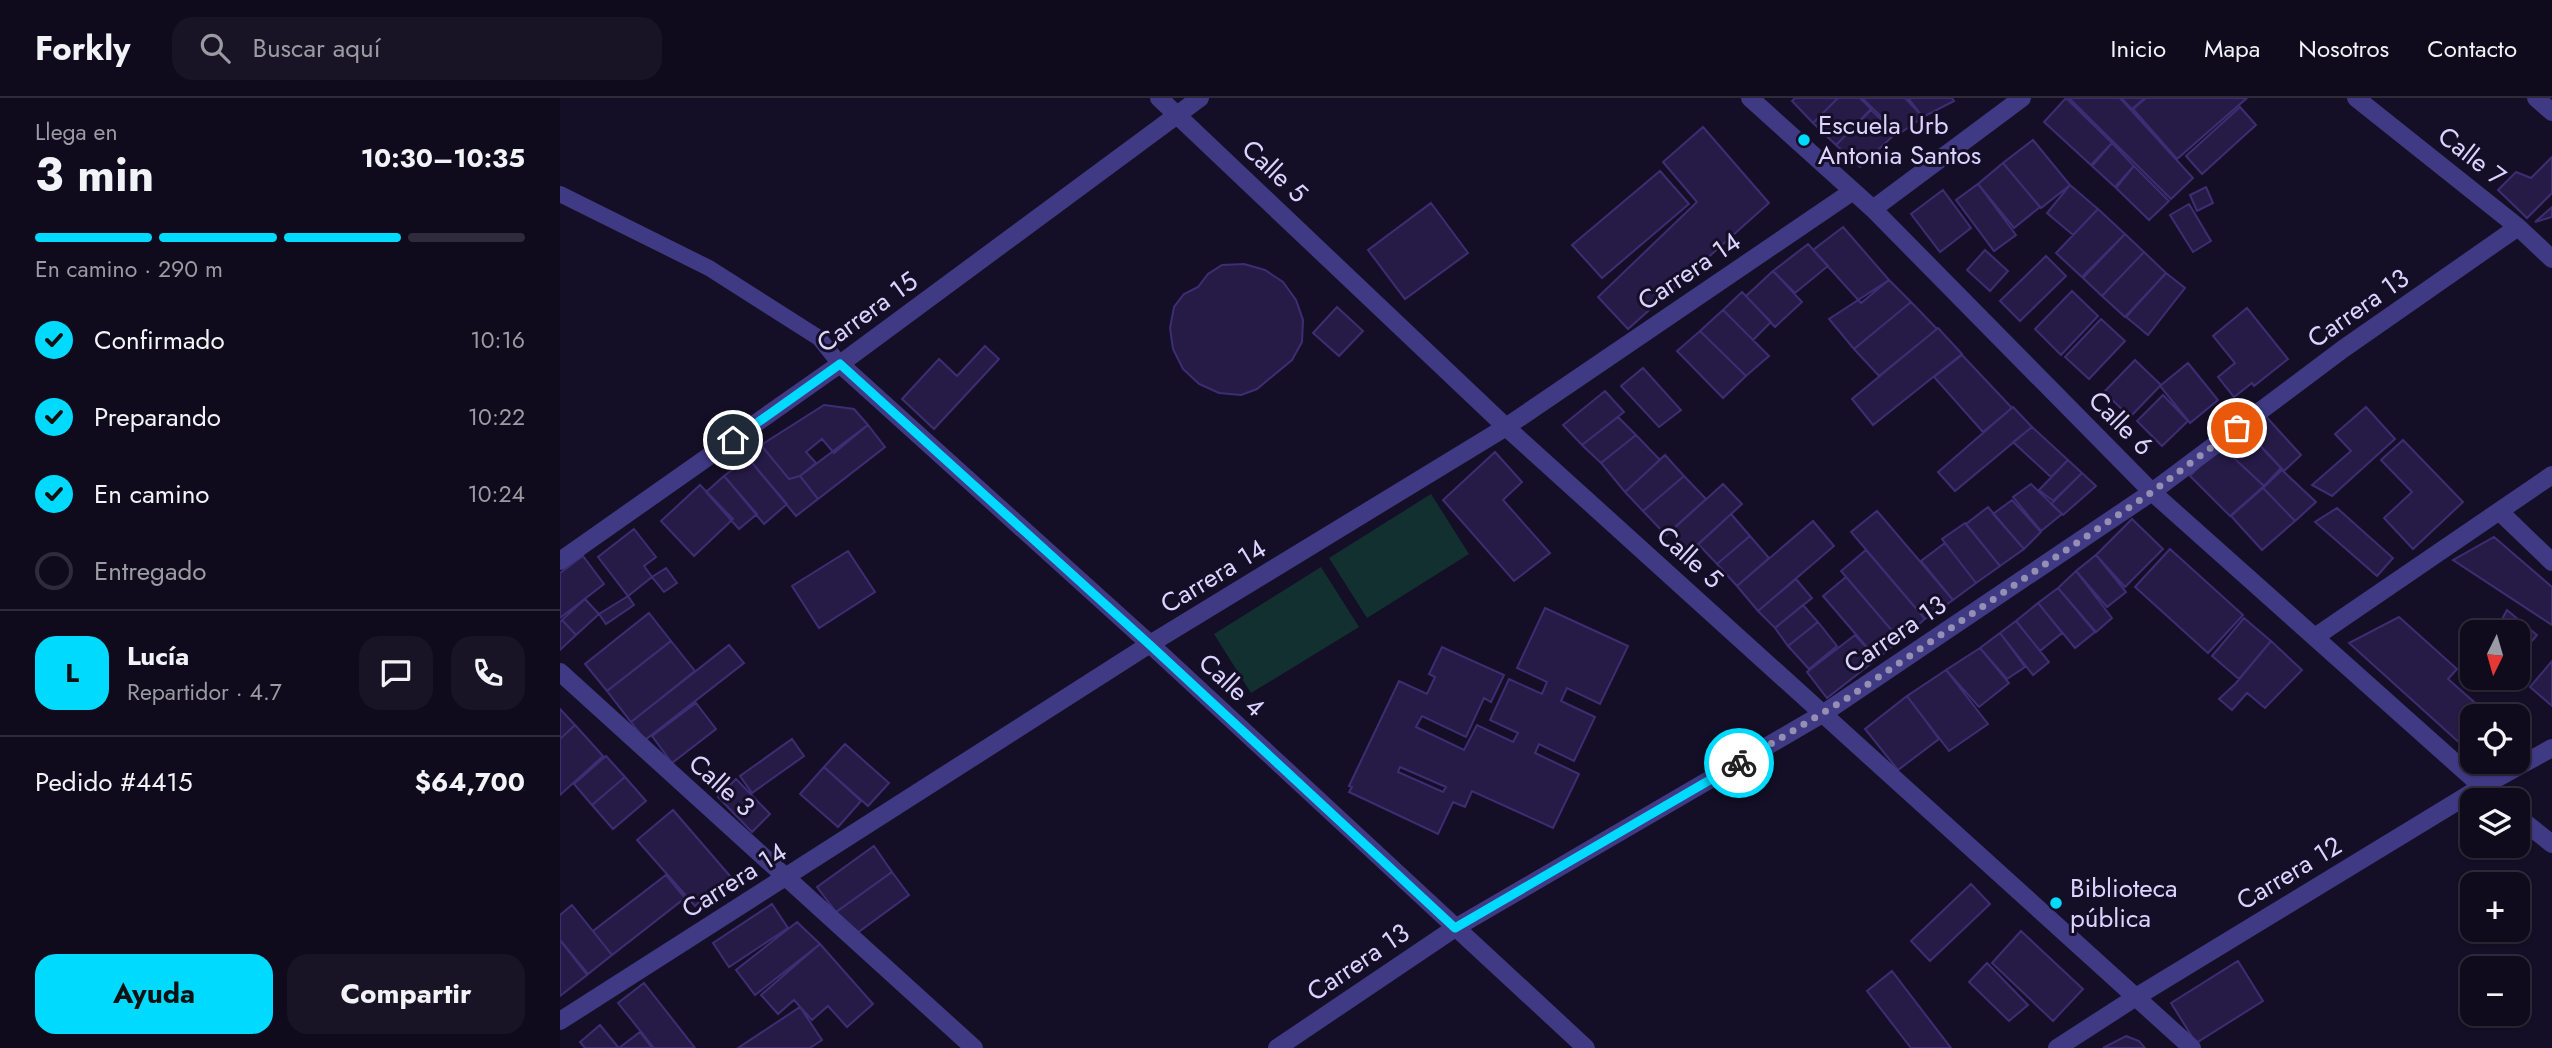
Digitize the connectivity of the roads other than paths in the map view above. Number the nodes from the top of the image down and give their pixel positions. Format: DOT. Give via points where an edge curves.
graph roads {
  1 [pos="1159,98"];
  2 [pos="1200,98"];
  3 [pos="1750,98"];
  4 [pos="2022,98"];
  5 [pos="2356,98"];
  6 [pos="2536,98"];
  7 [pos="2552,112"];
  8 [pos="1176,114"];
  9 [pos="1853,191"];
  10 [pos="560,194"];
  11 [pos="1873,209"];
  12 [pos="2518,227"];
  13 [pos="2552,259"];
  14 [pos="840,364"];
  15 [pos="1506,427"];
  16 [pos="2552,475"];
  17 [pos="2152,492"];
  18 [pos="2499,511"];
  19 [pos="560,561"];
  20 [pos="2552,562"];
  21 [pos="2315,637"];
  22 [pos="1150,645"];
  23 [pos="560,672"];
  24 [pos="1825,713"];
  25 [pos="2552,748"];
  26 [pos="2482,787"];
  27 [pos="2530,827"];
  28 [pos="2552,844"];
  29 [pos="786,879"];
  30 [pos="1455,928"];
  31 [pos="2136,997"];
  32 [pos="560,1021"];
  33 [pos="974,1048"];
  34 [pos="1277,1048"];
  35 [pos="1586,1048"];
  36 [pos="2057,1048"];
  37 [pos="2192,1048"];
  1 -- 8 [label="street, Calle 5"];
  2 -- 8 [label="street, Carrera 15"];
  3 -- 9 [label="street, Calle 6"];
  4 -- 11 [label="street"];
  5 -- 12 [label="street, Calle 7"];
  6 -- 7 [label="street"];
  8 -- 14 [label="street, Carrera 15"];
  8 -- 15 [label="street, Calle 5"];
  9 -- 11 [label="street, Calle 6"];
  9 -- 15 [label="street, Carrera 14"];
  10 -- 14 [label="lane" via="709,268 819,338"];
  11 -- 17 [label="street, Calle 6"];
  12 -- 13 [label="street, Calle 7"];
  12 -- 17 [label="street, Carrera 13" via="2343,349"];
  14 -- 19 [label="street, Carrera 15"];
  14 -- 22 [label="street, Calle 4"];
  15 -- 22 [label="street, Carrera 14"];
  15 -- 24 [label="street, Calle 5"];
  16 -- 18 [label="street"];
  17 -- 21 [label="street, Calle 6"];
  17 -- 24 [label="street, Carrera 13"];
  18 -- 20 [label="street"];
  18 -- 21 [label="street"];
  21 -- 26 [label="street, Calle 6"];
  22 -- 29 [label="street, Carrera 14"];
  22 -- 30 [label="street, Calle 4"];
  23 -- 29 [label="street, Calle 3"];
  24 -- 30 [label="street, Carrera 13"];
  24 -- 31 [label="street, Calle 5"];
  25 -- 26 [label="street, Carrera 12"];
  26 -- 31 [label="street, Carrera 12"];
  27 -- 28 [label="street"];
  29 -- 32 [label="street, Carrera 14"];
  29 -- 33 [label="street, Calle 3"];
  30 -- 34 [label="street, Carrera 13"];
  30 -- 35 [label="street, Calle 4"];
  31 -- 36 [label="street, Carrera 12"];
  31 -- 37 [label="street, Calle 5"];
}
